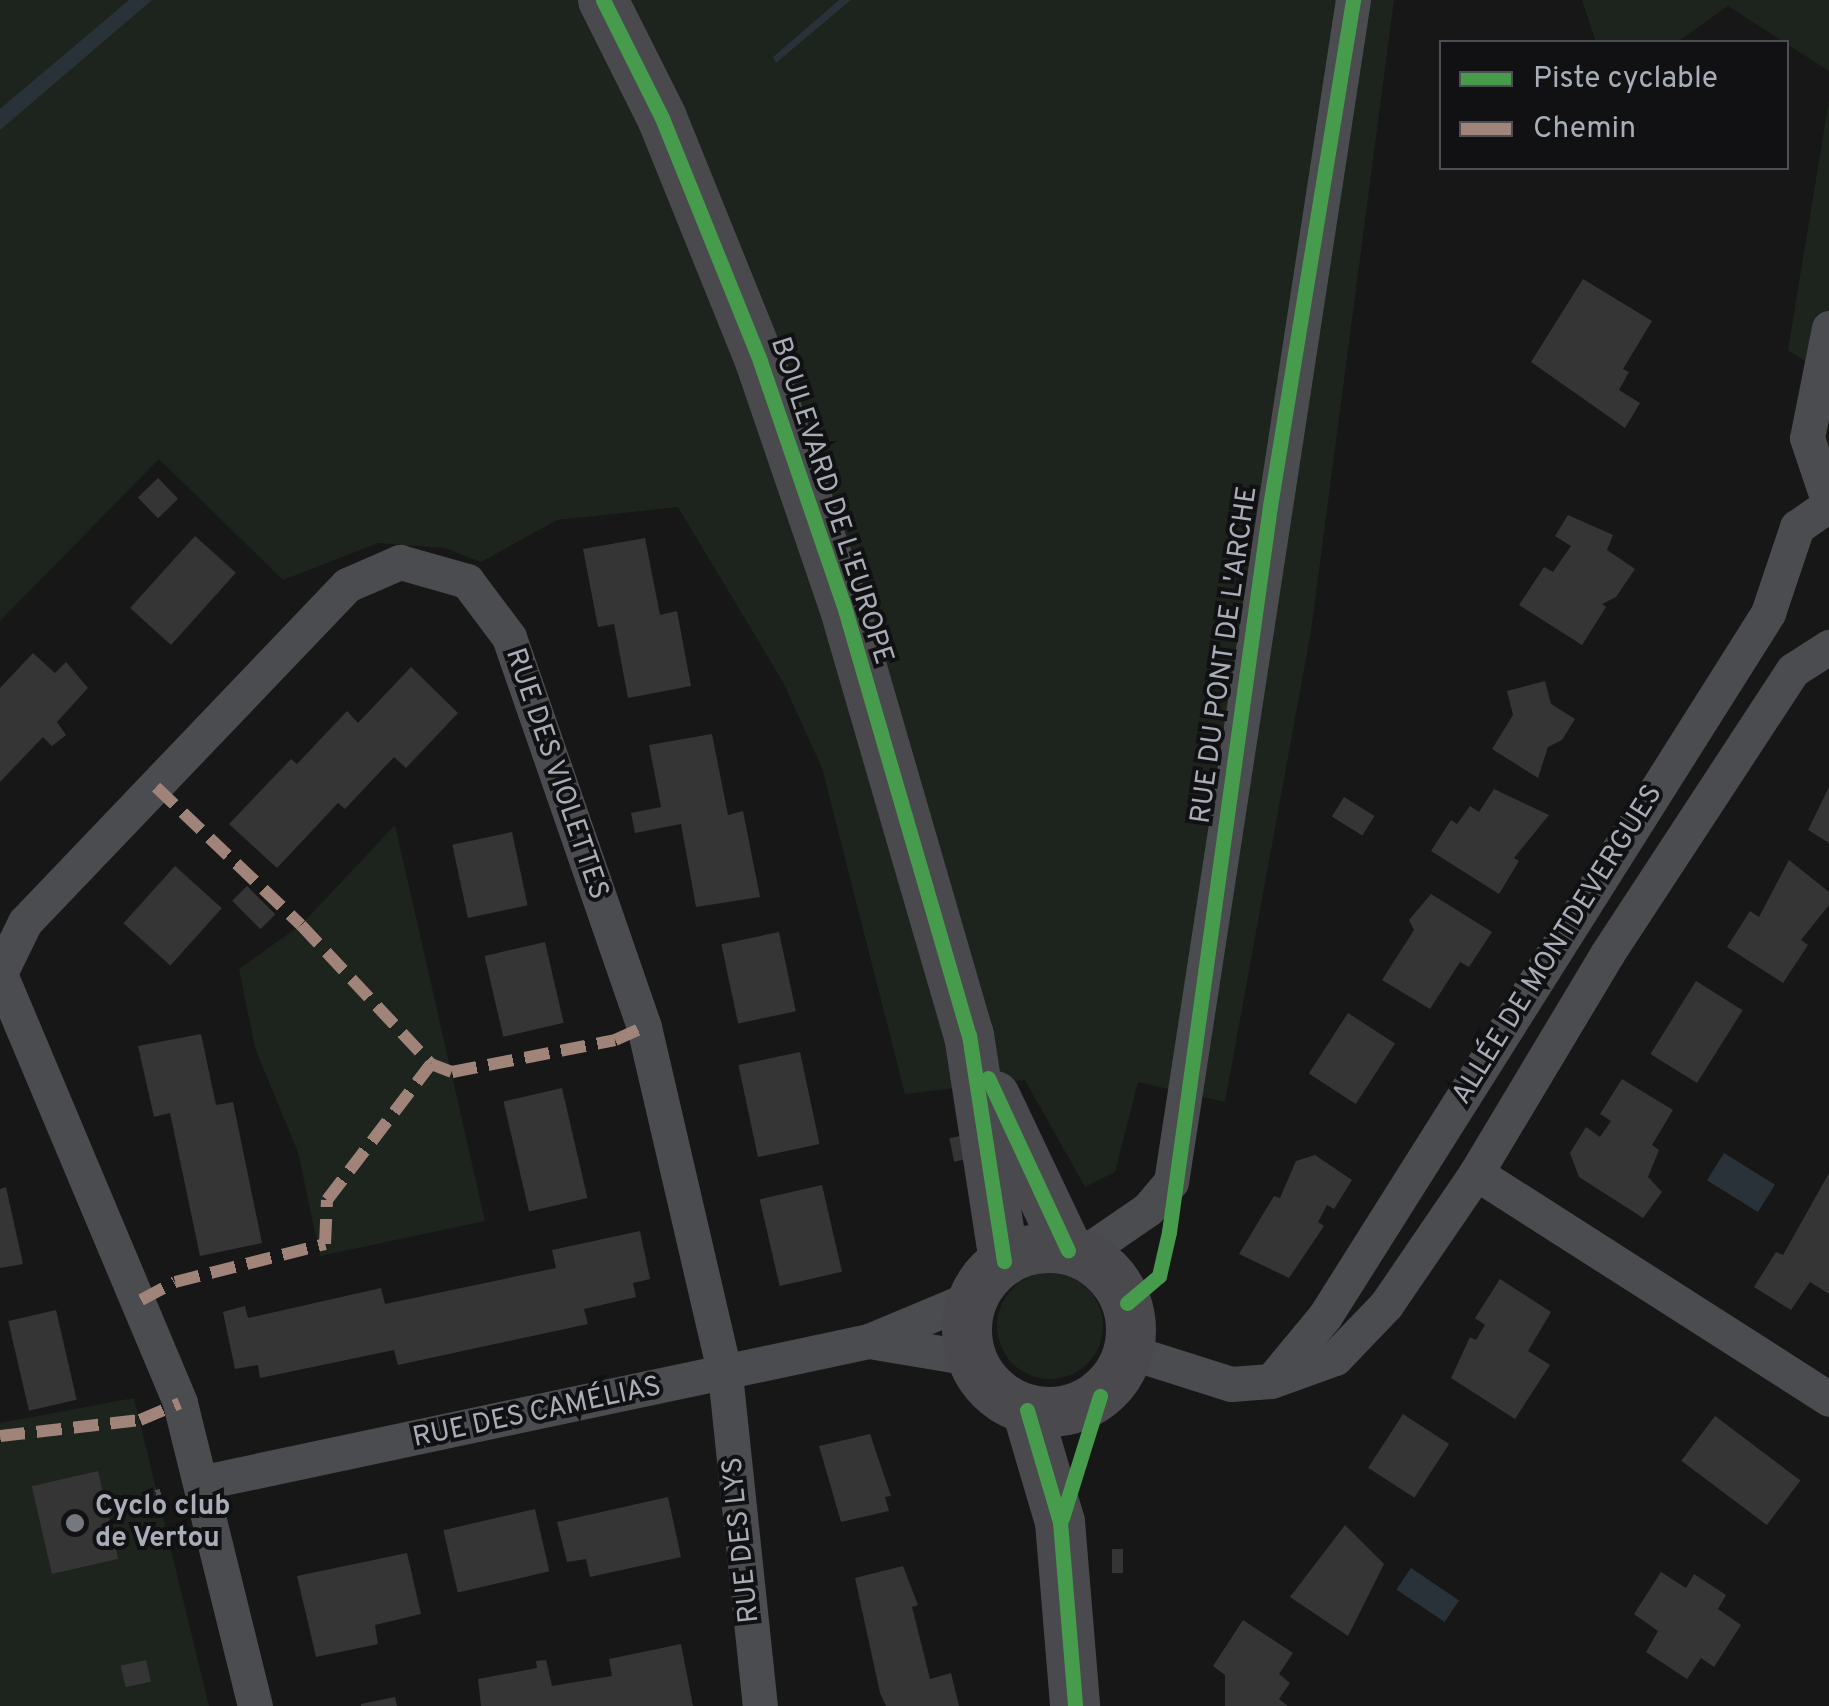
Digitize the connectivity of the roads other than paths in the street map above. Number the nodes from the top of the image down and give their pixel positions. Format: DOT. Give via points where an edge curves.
graph roads {
  1 [pos="603,0"];
  2 [pos="1352,0"];
  3 [pos="1829,328"];
  4 [pos="1829,504"];
  5 [pos="1829,647"];
  6 [pos="0,974"];
  7 [pos="969,1034"];
  8 [pos="1476,1172"];
  9 [pos="1076,1251"];
  10 [pos="989,1279"];
  11 [pos="869,1341"];
  12 [pos="1130,1352"];
  13 [pos="971,1358"];
  14 [pos="724,1374"];
  15 [pos="1271,1381"];
  16 [pos="1100,1396"];
  17 [pos="1829,1399"];
  18 [pos="1027,1410"];
  19 [pos="204,1482"];
  20 [pos="1060,1522"];
  21 [pos="256,1706"];
  22 [pos="760,1706"];
  23 [pos="1075,1706"];
  1 -- 7 [label="street, BOULEVARD DE L'EUROPE" via="662,118 760,361 844,606"];
  2 -- 9 [label="street, RUE DU PONT DE L'ARCHE" via="1171,1182 1148,1209"];
  3 -- 4 [label="street" via="1808,438"];
  4 -- 15 [label="street, ALLÉE DE MONTDEVERGUES" via="1797,528 1768,613 1325,1316"];
  5 -- 8 [label="street, ALLÉE DE MONTDEVERGUES" via="1793,670 1607,954"];
  6 -- 14 [label="street, RUE DES VIOLETTES" via="25,922 347,585 400,562 467,581 509,638 644,1027"];
  6 -- 19 [label="street, RUE DES VIOLETTES" via="140,1300"];
  7 -- 9 [label="street, BOULEVARD DE L'EUROPE"];
  7 -- 10 [label="street, BOULEVARD DE L'EUROPE"];
  8 -- 15 [label="street, ALLÉE DE MONTDEVERGUES" via="1386,1305 1335,1358"];
  8 -- 17 [label="street"];
  9 -- 10 [label="street" via="1024,1252"];
  9 -- 12 [label="street" via="1100,1262 1127,1303"];
  10 -- 11 [label="street, RUE DES CAMÉLIAS"];
  10 -- 13 [label="street" via="966,1327"];
  11 -- 13 [label="street, RUE DES CAMÉLIAS"];
  11 -- 14 [label="street, RUE DES CAMÉLIAS"];
  12 -- 15 [label="street, ALLÉE DE MONTDEVERGUES" via="1231,1384"];
  12 -- 16 [label="street"];
  13 -- 18 [label="street" via="992,1391"];
  14 -- 19 [label="street, RUE DES CAMÉLIAS"];
  14 -- 22 [label="street, RUE DES LYS"];
  16 -- 18 [label="street" via="1066,1412"];
  16 -- 20 [label="street"];
  18 -- 20 [label="street"];
  19 -- 21 [label="street, RUE DES VIOLETTES"];
  20 -- 23 [label="street"];
}
